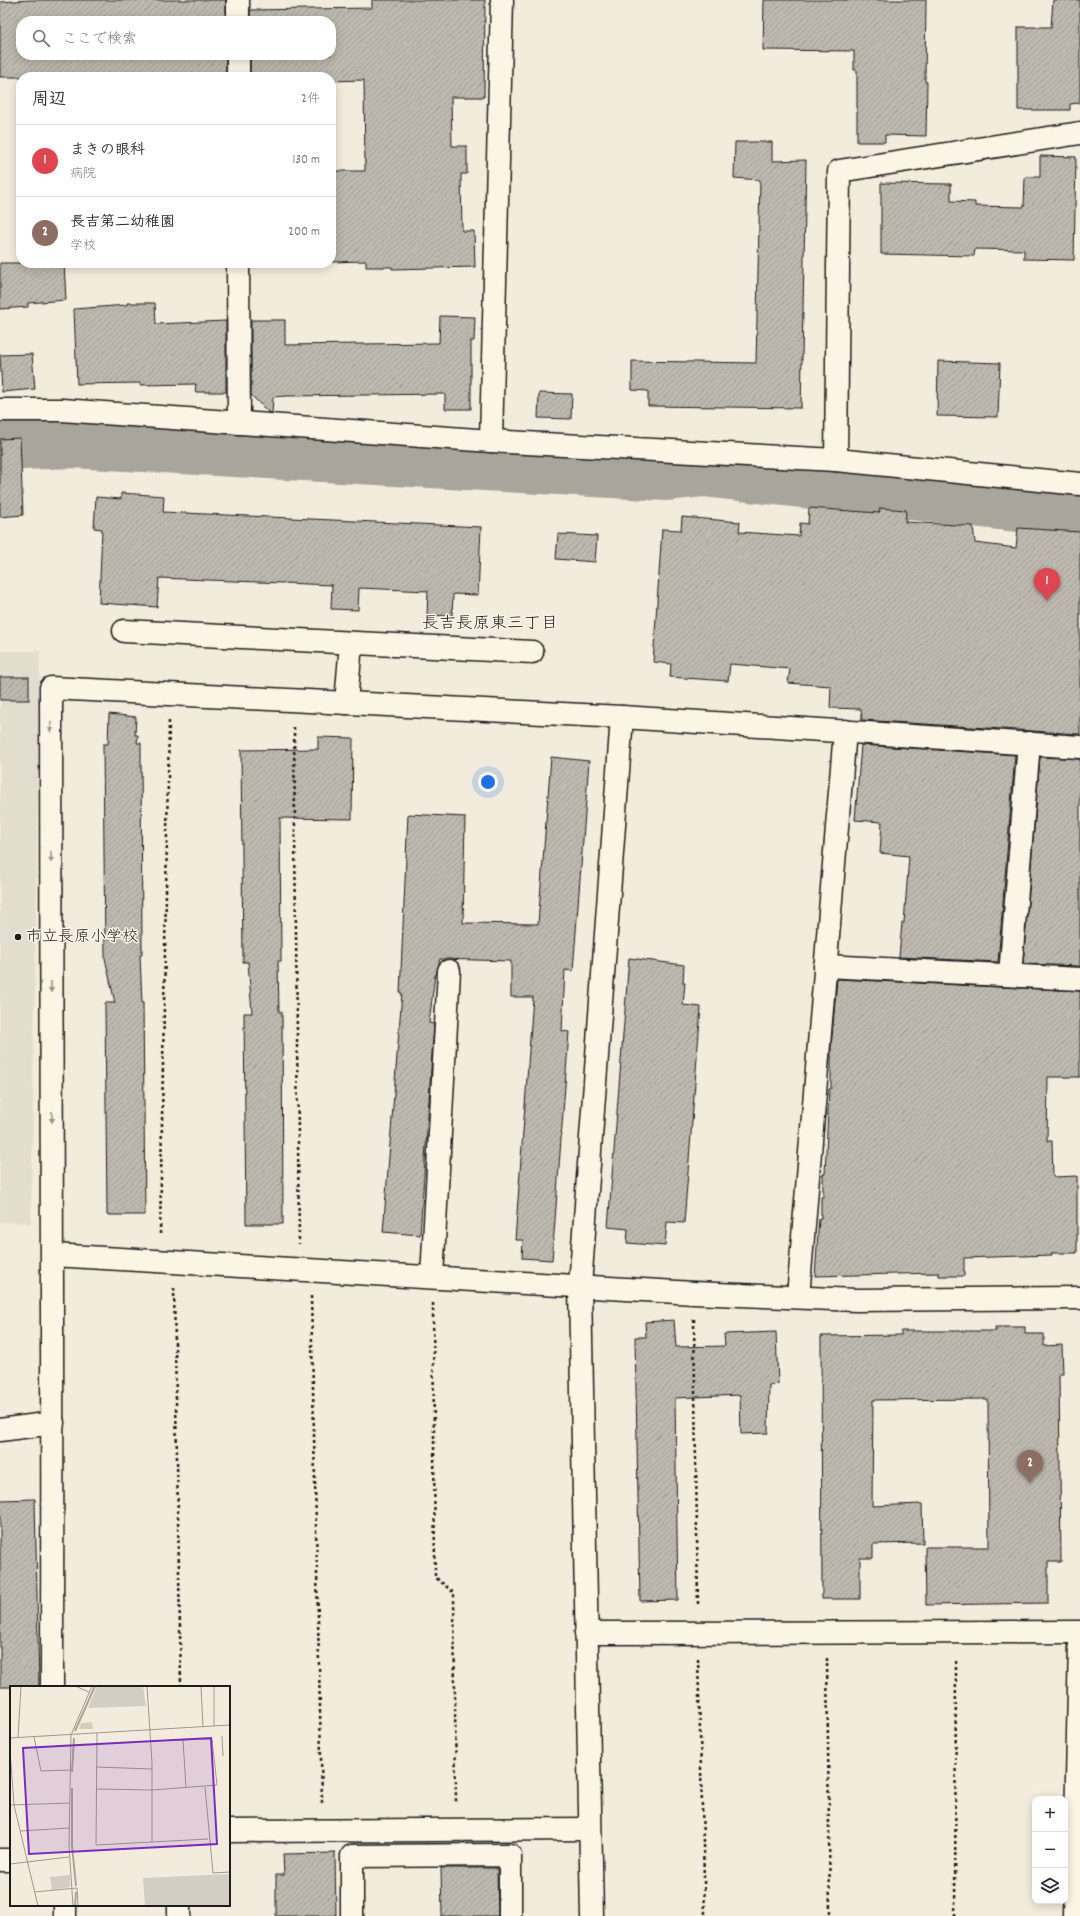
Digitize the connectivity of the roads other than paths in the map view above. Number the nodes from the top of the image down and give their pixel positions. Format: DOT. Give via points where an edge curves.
graph roads {
  1 [pos="238,0"];
  2 [pos="502,0"];
  3 [pos="238,16"];
  4 [pos="238,60"];
  5 [pos="238,72"];
  6 [pos="1080,133"];
  7 [pos="238,268"];
  8 [pos="0,410"];
  9 [pos="239,423"];
  10 [pos="491,441"];
  11 [pos="836,460"];
  12 [pos="1080,484"];
  13 [pos="124,631"];
  14 [pos="351,643"];
  15 [pos="532,652"];
  16 [pos="346,703"];
  17 [pos="622,717"];
  18 [pos="845,731"];
  19 [pos="1029,743"];
  20 [pos="1080,747"];
  21 [pos="825,966"];
  22 [pos="449,971"];
  23 [pos="1010,975"];
  24 [pos="1080,979"];
  25 [pos="53,1255"];
  26 [pos="432,1276"];
  27 [pos="580,1286"];
  28 [pos="798,1297"];
  29 [pos="1080,1298"];
  30 [pos="53,1423"];
  31 [pos="0,1430"];
  32 [pos="586,1632"];
  33 [pos="1080,1632"];
  34 [pos="1080,1643"];
  35 [pos="52,1686"];
  36 [pos="589,1829"];
  37 [pos="230,1831"];
  38 [pos="352,1916"];
  39 [pos="510,1916"];
  40 [pos="592,1916"];
  41 [pos="1074,1916"];
  1 -- 3 [label="street"];
  2 -- 10 [label="street"];
  4 -- 5 [label="street"];
  6 -- 11 [label="street" via="839,171"];
  7 -- 9 [label="street"];
  8 -- 9 [label="street" via="62,410"];
  9 -- 10 [label="street"];
  10 -- 11 [label="street"];
  11 -- 12 [label="street"];
  13 -- 14 [label="street"];
  14 -- 15 [label="street"];
  14 -- 16 [label="street"];
  16 -- 17 [label="street"];
  16 -- 25 [label="street, one-way" via="51,688"];
  17 -- 18 [label="street"];
  17 -- 27 [label="street"];
  18 -- 19 [label="street"];
  18 -- 21 [label="street"];
  19 -- 20 [label="street"];
  19 -- 23 [label="street"];
  21 -- 23 [label="street"];
  21 -- 28 [label="street"];
  22 -- 26 [label="street"];
  23 -- 24 [label="street"];
  25 -- 26 [label="street"];
  25 -- 30 [label="street"];
  26 -- 27 [label="street"];
  27 -- 28 [label="street"];
  27 -- 32 [label="street"];
  28 -- 29 [label="street" via="856,1300"];
  30 -- 31 [label="street"];
  30 -- 35 [label="street"];
  32 -- 33 [label="street"];
  32 -- 36 [label="street"];
  34 -- 41 [label="street"];
  36 -- 37 [label="street"];
  36 -- 40 [label="street"];
  38 -- 39 [label="street" via="352,1856 510,1854"];
}
